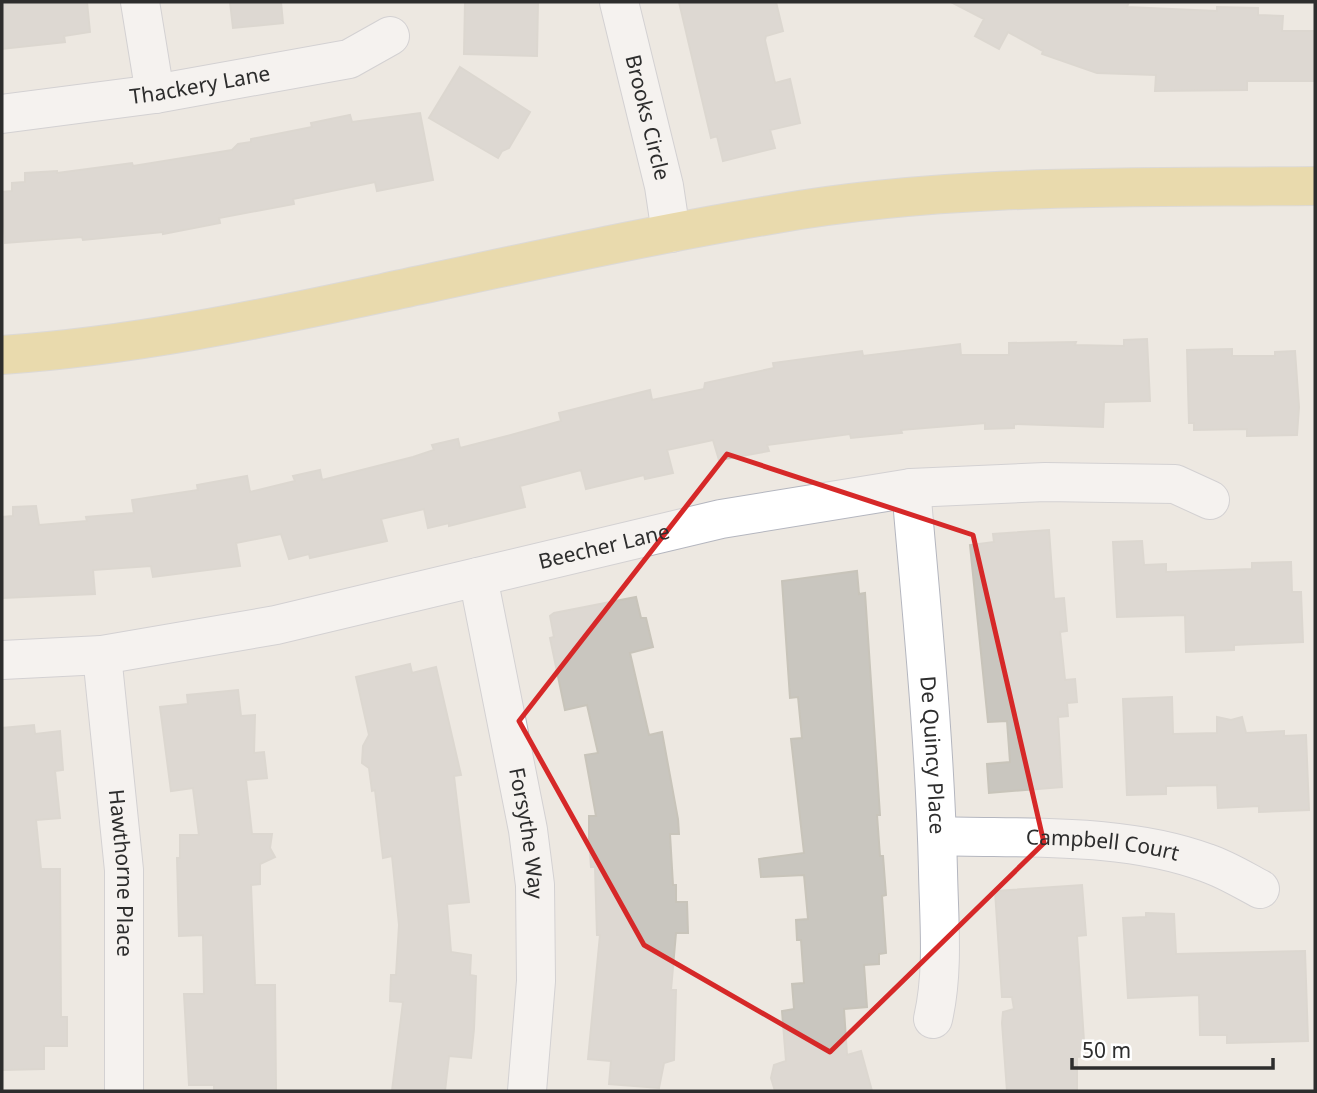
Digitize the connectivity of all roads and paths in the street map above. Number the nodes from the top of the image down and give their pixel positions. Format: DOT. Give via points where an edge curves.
graph roads {
  1 [pos="140,2"];
  2 [pos="619,2"];
  3 [pos="390,36"];
  4 [pos="155,94"];
  5 [pos="2,114"];
  6 [pos="1315,186"];
  7 [pos="671,233"];
  8 [pos="2,355"];
  9 [pos="911,488"];
  10 [pos="1210,500"];
  11 [pos="478,577"];
  12 [pos="102,655"];
  13 [pos="2,660"];
  14 [pos="937,836"];
  15 [pos="1260,889"];
  16 [pos="933,1020"];
  17 [pos="124,1091"];
  18 [pos="527,1091"];
  1 -- 4 [label="street"];
  2 -- 7 [label="street, Brooks Circle"];
  3 -- 4 [label="street, Thackery Lane" via="349,59"];
  4 -- 5 [label="street, Thackery Lane"];
  6 -- 7 [label="main road" via="1031,189 780,213"];
  7 -- 8 [label="main road" via="264,319 136,341"];
  9 -- 10 [label="street, Beecher Lane" via="1045,482 1175,484"];
  9 -- 11 [label="street, Beecher Lane" via="722,519"];
  9 -- 14 [label="street, De Quincy Place"];
  11 -- 12 [label="street, Beecher Lane" via="276,625"];
  11 -- 18 [label="street, Forsythe Way" via="535,886 536,981"];
  12 -- 13 [label="street, Beecher Lane"];
  12 -- 17 [label="street, Hawthorne Place" via="124,870"];
  14 -- 15 [label="street, Campbell Court" via="1140,846 1207,863"];
  14 -- 16 [label="street, De Quincy Place" via="940,987"];
}
